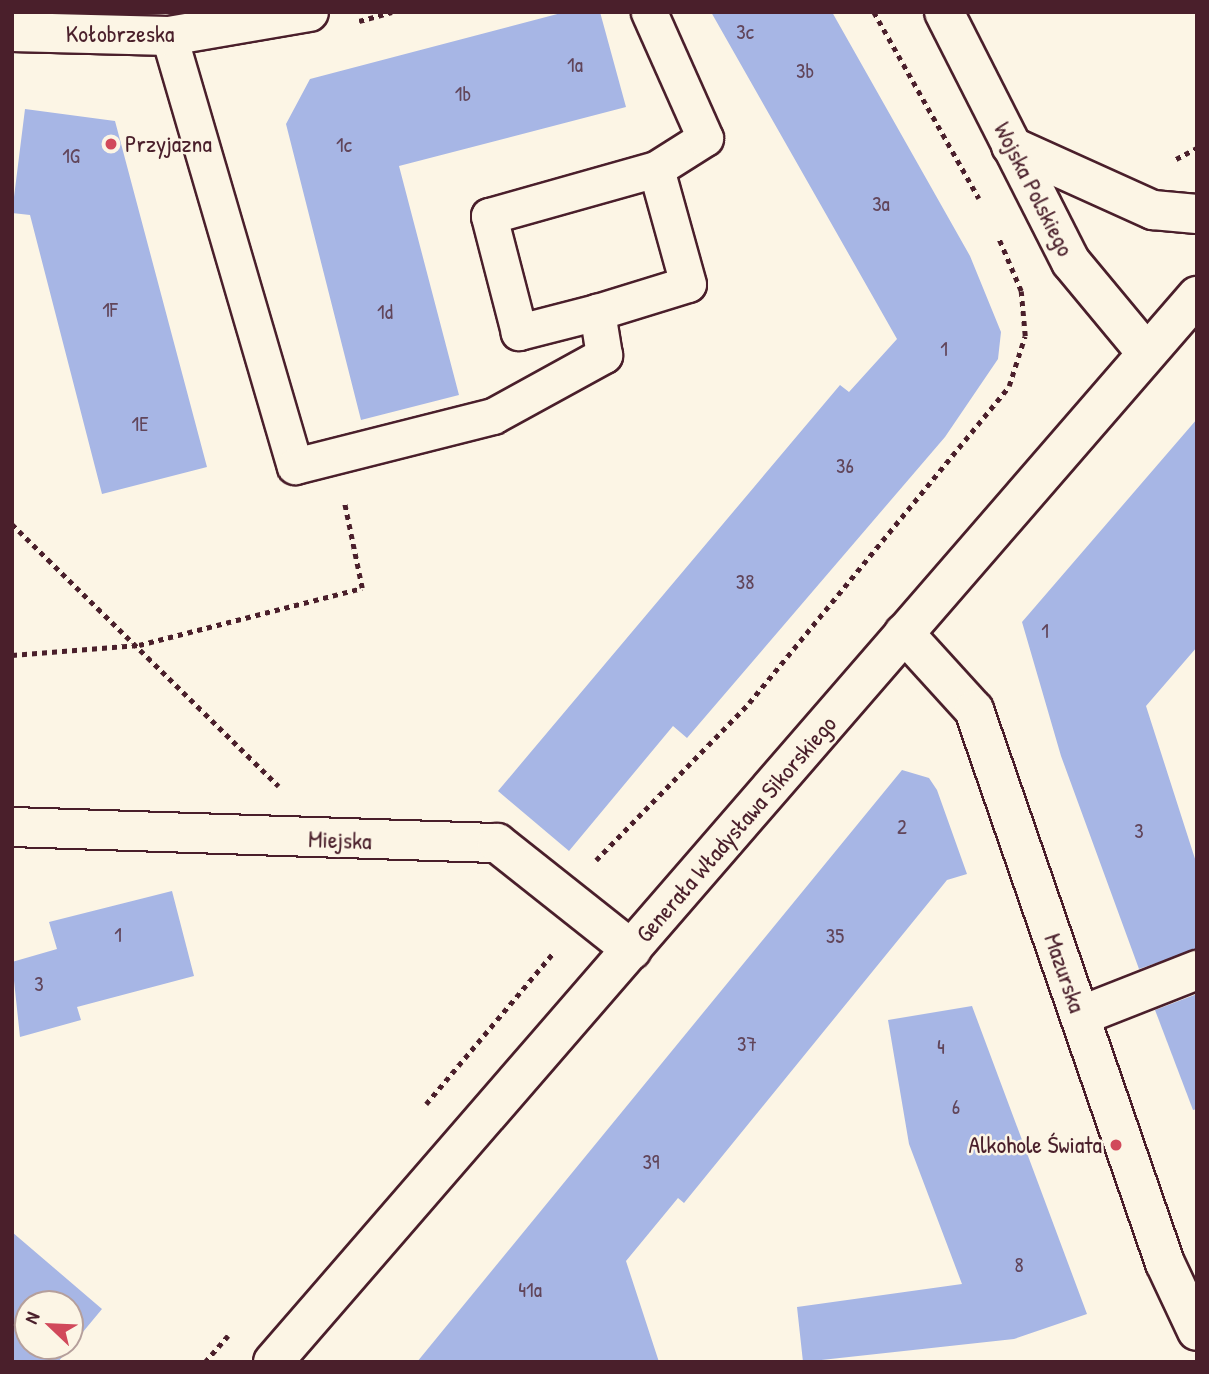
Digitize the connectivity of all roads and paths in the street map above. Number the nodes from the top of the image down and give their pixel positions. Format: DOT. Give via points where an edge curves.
graph roads {
  1 [pos="309,12"];
  2 [pos="649,12"];
  3 [pos="874,12"];
  4 [pos="944,12"];
  5 [pos="12,32"];
  6 [pos="169,36"];
  7 [pos="1012,146"];
  8 [pos="1197,148"];
  9 [pos="1176,159"];
  10 [pos="656,169"];
  11 [pos="985,210"];
  12 [pos="1197,214"];
  13 [pos="997,233"];
  14 [pos="1197,296"];
  15 [pos="597,313"];
  16 [pos="1145,351"];
  17 [pos="335,456"];
  18 [pos="12,524"];
  19 [pos="904,633"];
  20 [pos="139,645"];
  21 [pos="12,655"];
  22 [pos="285,792"];
  23 [pos="12,827"];
  24 [pos="586,914"];
  25 [pos="632,950"];
  26 [pos="1197,970"];
  27 [pos="1080,1016"];
  28 [pos="418,1113"];
  29 [pos="1197,1331"];
  30 [pos="273,1362"];
  1 -- 6 [label="street, Kołobrzeska"];
  2 -- 10 [label="lane" via="705,138"];
  3 -- 11 [label="path"];
  4 -- 7 [label="street, Wojska Polskiego"];
  5 -- 6 [label="street, Kołobrzeska"];
  6 -- 17 [label="lane" via="295,466"];
  7 -- 12 [label="street" via="1153,210"];
  7 -- 16 [label="street, Wojska Polskiego" via="1071,262"];
  8 -- 9 [label="path"];
  10 -- 15 [label="lane" via="688,284"];
  10 -- 15 [label="lane" via="489,216 519,332"];
  13 -- 24 [label="path" via="1021,290 1025,336 1009,386 749,703 587,869"];
  14 -- 16 [label="street, Generała Władysława Sikorskiego"];
  15 -- 17 [label="lane" via="604,355 494,416"];
  16 -- 19 [label="street, Generała Władysława Sikorskiego"];
  17 -- 20 [label="path" via="362,588"];
  18 -- 20 [label="path"];
  19 -- 25 [label="street, Generała Władysława Sikorskiego"];
  19 -- 27 [label="street, Mazurska" via="974,710"];
  20 -- 21 [label="path"];
  20 -- 22 [label="path"];
  23 -- 24 [label="street, Miejska" via="496,844"];
  24 -- 25 [label="street, Miejska"];
  24 -- 28 [label="path"];
  25 -- 30 [label="street, Generała Władysława Sikorskiego"];
  26 -- 27 [label="street"];
  27 -- 29 [label="street, Mazurska" via="1165,1263"];
}
